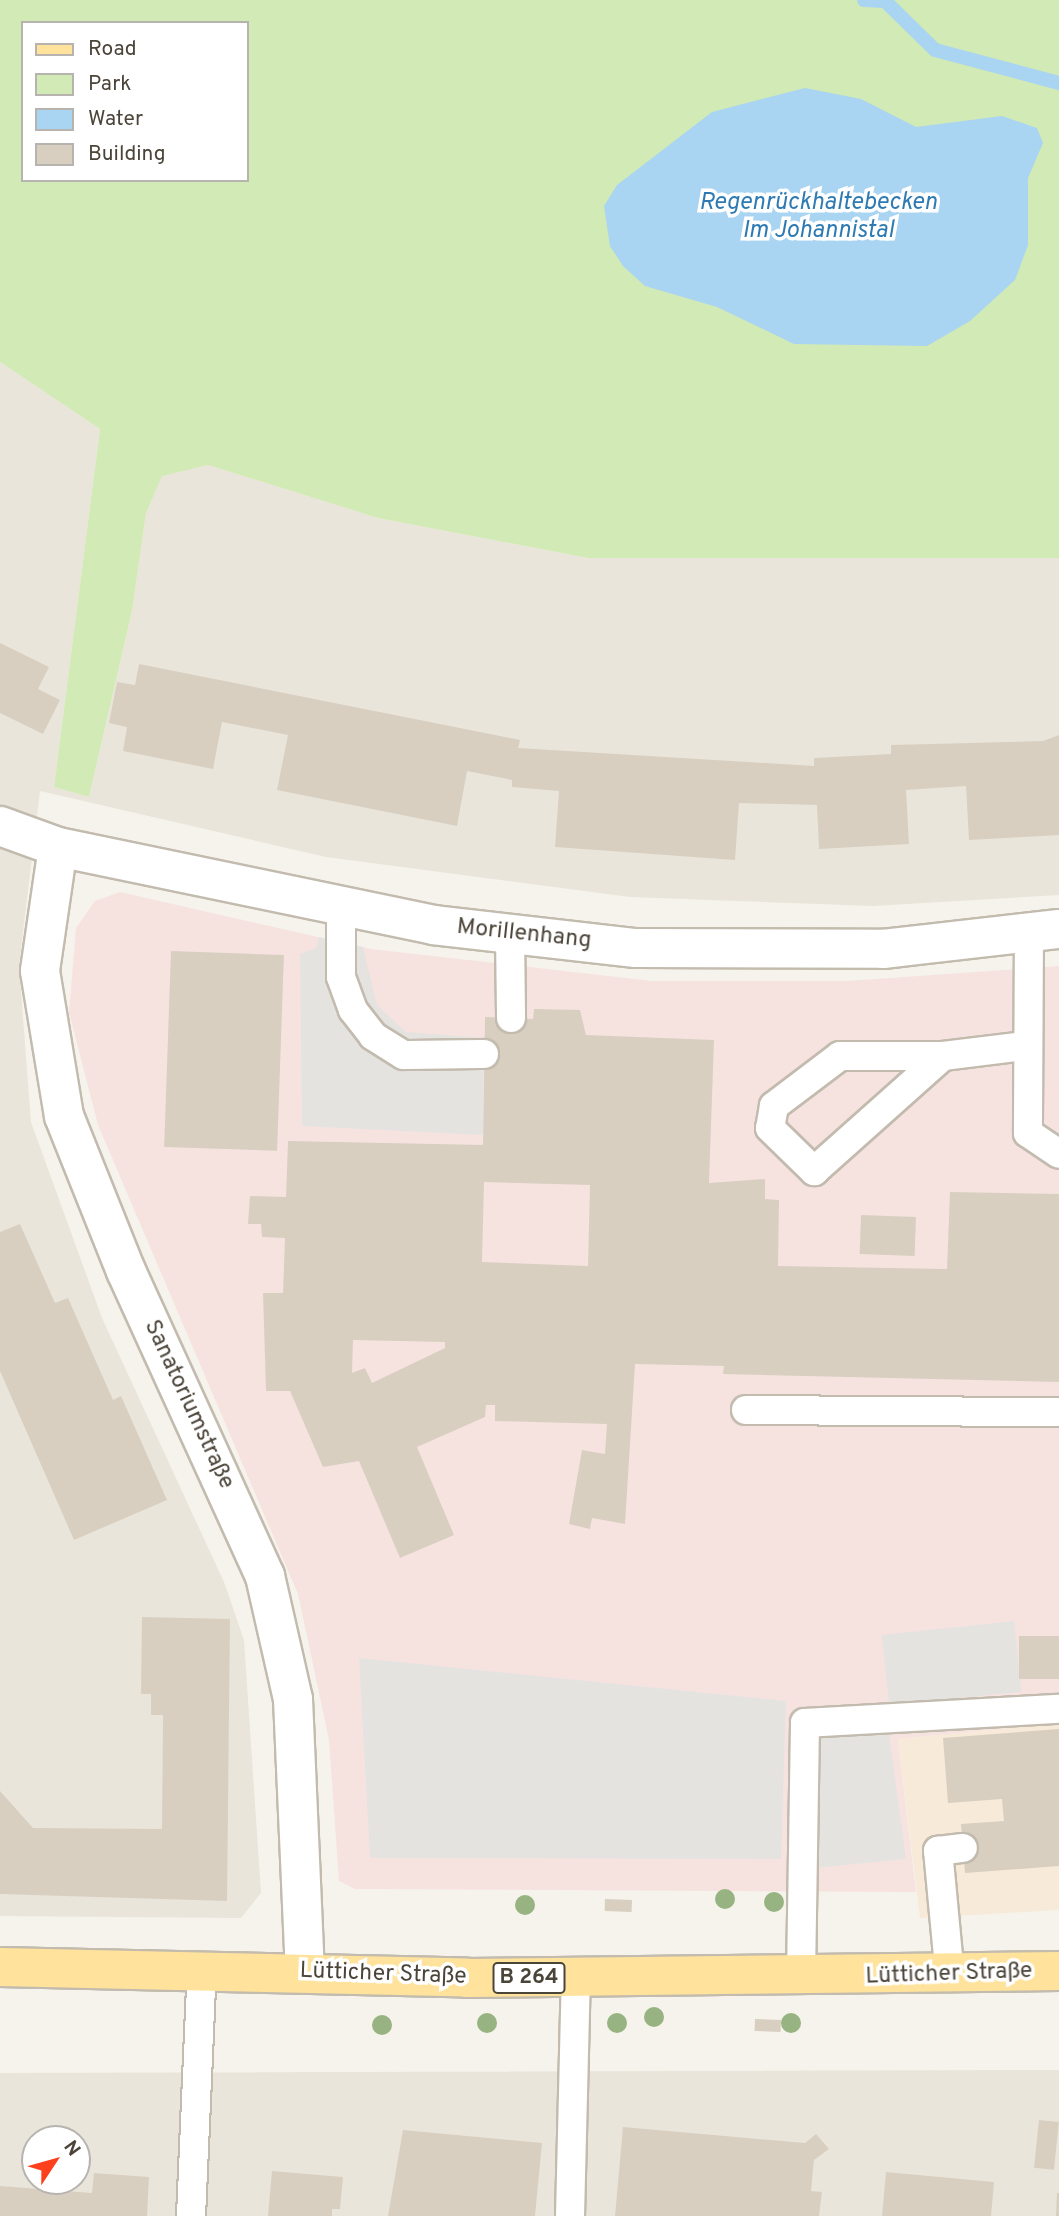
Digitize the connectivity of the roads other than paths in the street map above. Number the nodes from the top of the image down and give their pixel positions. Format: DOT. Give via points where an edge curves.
graph roads {
  1 [pos="0,826"];
  2 [pos="58,847"];
  3 [pos="341,906"];
  4 [pos="1044,930"];
  5 [pos="510,933"];
  6 [pos="511,1018"];
  7 [pos="1025,1046"];
  8 [pos="484,1054"];
  9 [pos="943,1056"];
  10 [pos="1059,1154"];
  11 [pos="746,1410"];
  12 [pos="1059,1412"];
  13 [pos="1059,1709"];
  14 [pos="963,1848"];
  15 [pos="0,1967"];
  16 [pos="202,1968"];
  17 [pos="1059,1971"];
  18 [pos="305,1972"];
  19 [pos="950,1977"];
  20 [pos="576,1978"];
  21 [pos="801,1979"];
  22 [pos="191,2216"];
  23 [pos="570,2216"];
  1 -- 2 [label="street, Morillenhang"];
  2 -- 3 [label="street, Morillenhang"];
  2 -- 18 [label="street, Sanatoriumstraße" via="40,971 64,1116 126,1271 265,1576 293,1699"];
  3 -- 5 [label="street, Morillenhang"];
  3 -- 8 [label="lane" via="341,977 353,1010 373,1036 404,1055"];
  4 -- 5 [label="street, Morillenhang" via="883,949 636,948"];
  4 -- 7 [label="lane"];
  5 -- 6 [label="lane"];
  7 -- 9 [label="lane"];
  7 -- 10 [label="lane" via="1028,1133"];
  9 -- 9 [label="lane" via="841,1056 774,1106 770,1128 814,1171"];
  11 -- 12 [label="lane"];
  13 -- 21 [label="lane" via="805,1723"];
  14 -- 19 [label="lane" via="938,1851"];
  15 -- 16 [label="main road, Lütticher Straße / B 264"];
  16 -- 18 [label="main road, Lütticher Straße / B 264"];
  16 -- 22 [label="lane"];
  17 -- 19 [label="main road, Lütticher Straße / B 264"];
  18 -- 20 [label="main road, Lütticher Straße / B 264"];
  19 -- 21 [label="main road, Lütticher Straße / B 264"];
  20 -- 21 [label="main road, Lütticher Straße / B 264"];
  20 -- 23 [label="lane"];
}
